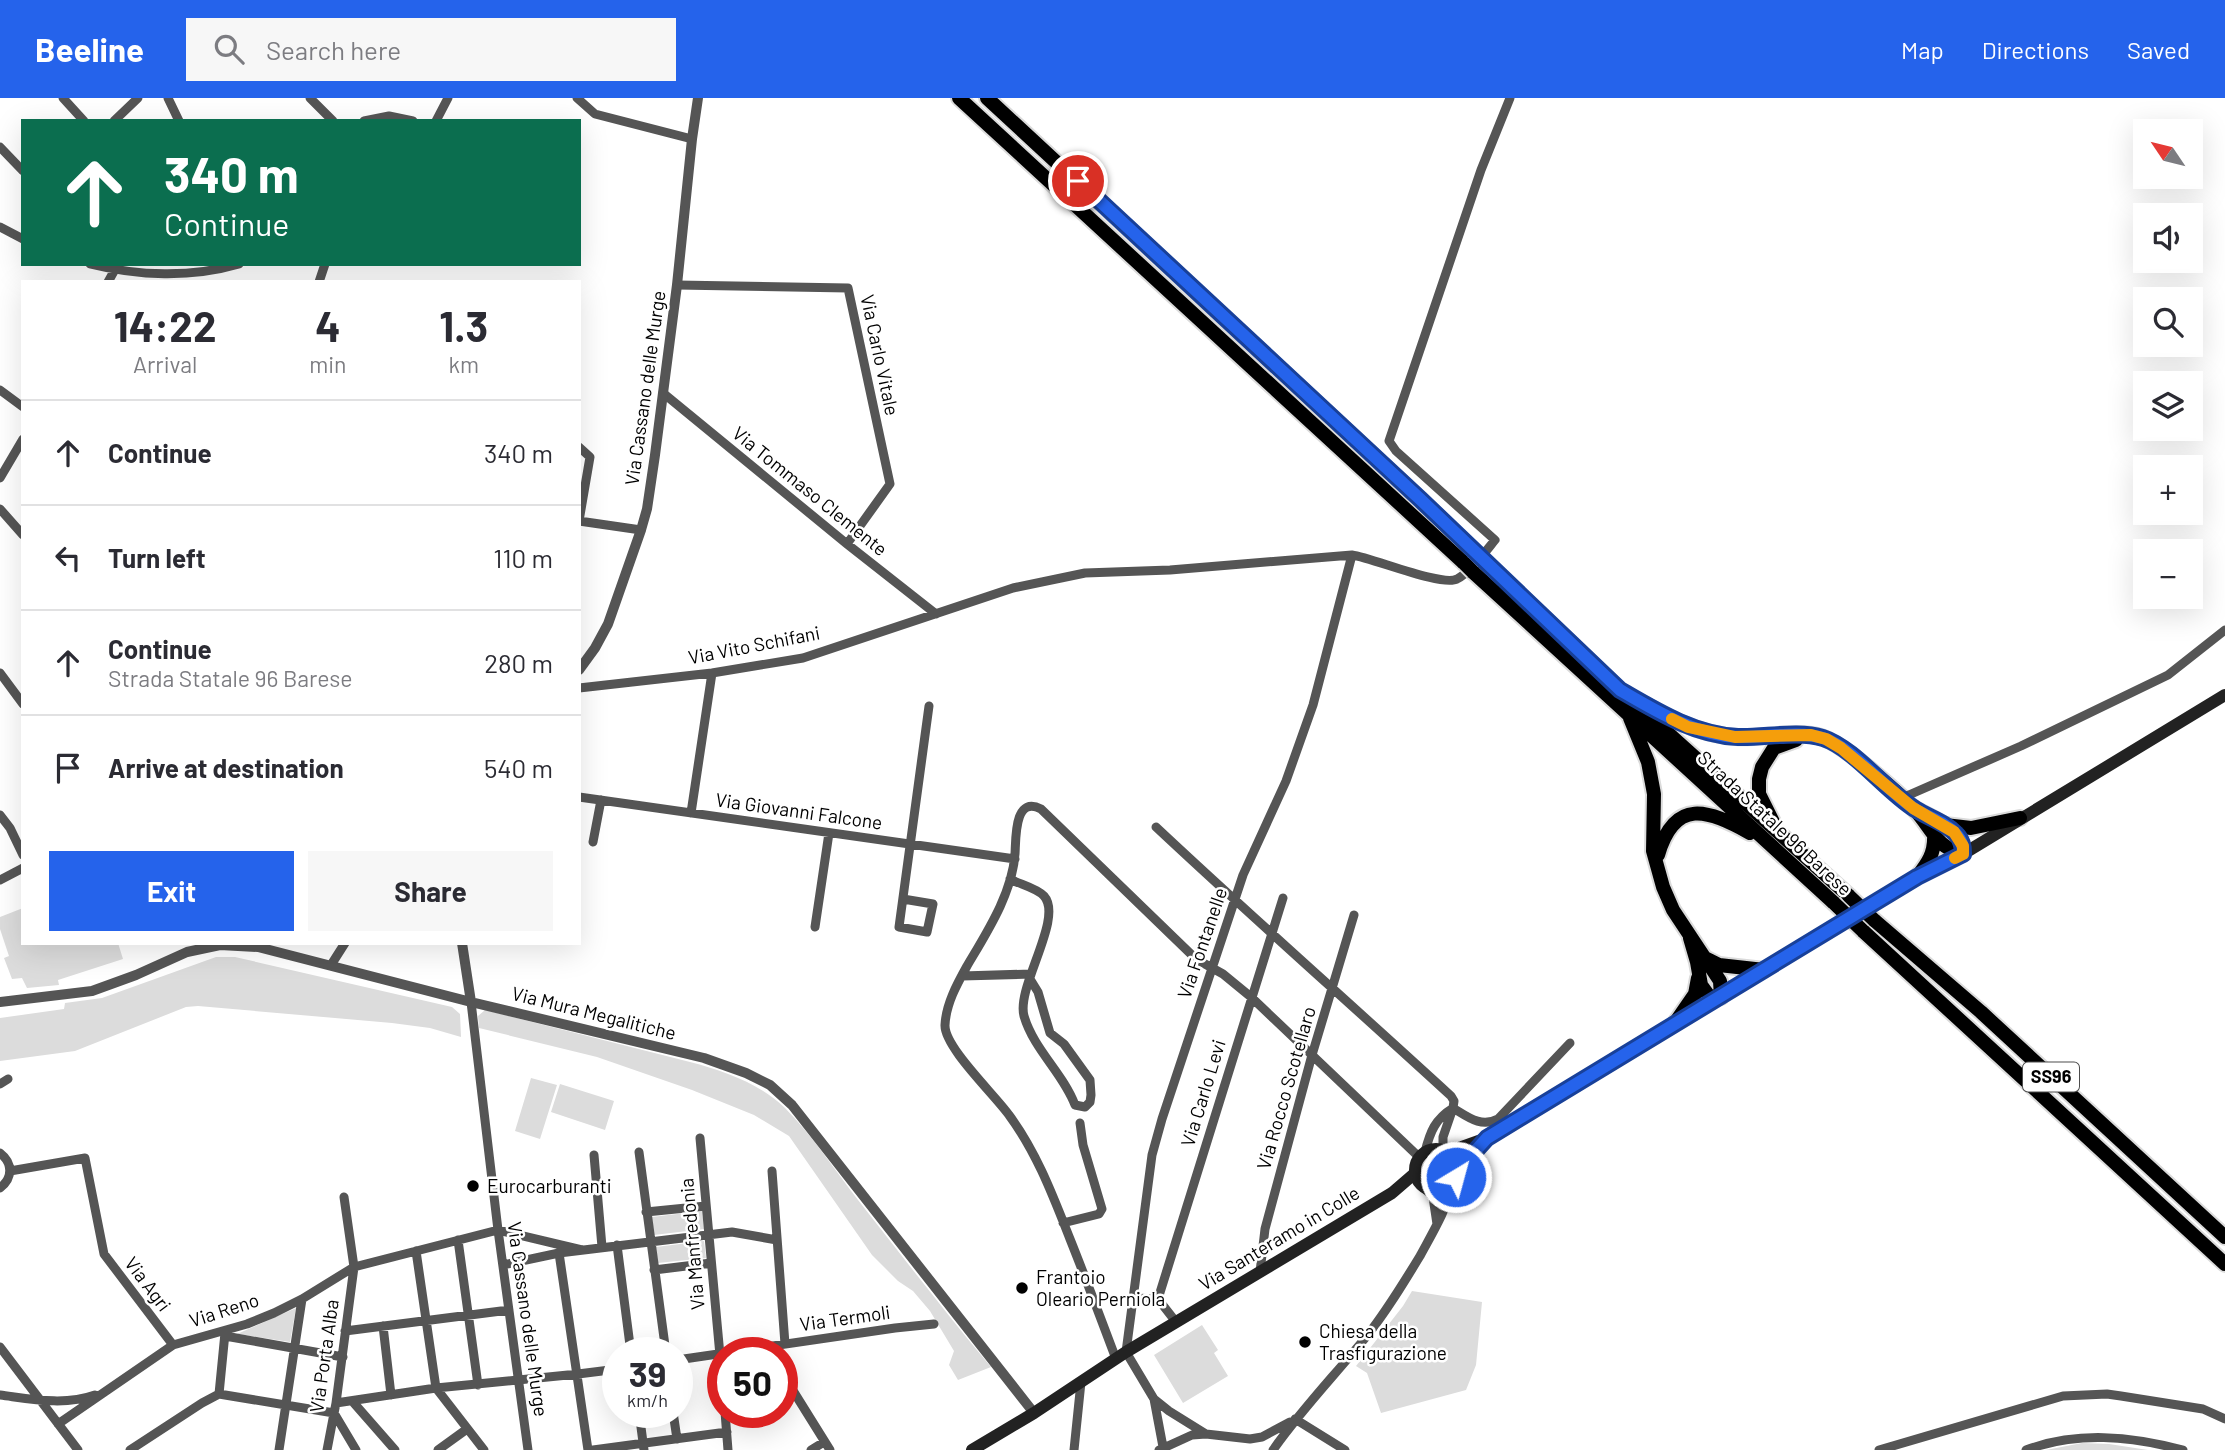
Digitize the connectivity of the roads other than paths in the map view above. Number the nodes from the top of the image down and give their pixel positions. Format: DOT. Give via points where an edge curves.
graph roads {
  1 [pos="63,98"];
  2 [pos="138,98"];
  3 [pos="168,98"];
  4 [pos="310,98"];
  5 [pos="448,98"];
  6 [pos="578,98"];
  7 [pos="698,98"];
  8 [pos="959,98"];
  9 [pos="987,98"];
  10 [pos="1510,98"];
  11 [pos="82,119"];
  12 [pos="116,119"];
  13 [pos="178,119"];
  14 [pos="331,119"];
  15 [pos="374,119"];
  16 [pos="403,119"];
  17 [pos="437,119"];
  18 [pos="692,139"];
  19 [pos="0,147"];
  20 [pos="21,169"];
  21 [pos="0,227"];
  22 [pos="21,238"];
  23 [pos="232,266"];
  24 [pos="116,267"];
  25 [pos="677,285"];
  26 [pos="0,390"];
  27 [pos="663,393"];
  28 [pos="21,406"];
  29 [pos="21,442"];
  30 [pos="581,449"];
  31 [pos="0,478"];
  32 [pos="0,509"];
  33 [pos="581,509"];
  34 [pos="581,521"];
  35 [pos="641,530"];
  36 [pos="21,533"];
  37 [pos="847,544"];
  38 [pos="1352,555"];
  39 [pos="1473,562"];
  40 [pos="936,614"];
  41 [pos="2225,630"];
  42 [pos="581,667"];
  43 [pos="0,673"];
  44 [pos="712,673"];
  45 [pos="581,688"];
  46 [pos="1620,690"];
  47 [pos="2225,695"];
  48 [pos="21,701"];
  49 [pos="929,706"];
  50 [pos="1628,713"];
  51 [pos="1811,735"];
  52 [pos="581,797"];
  53 [pos="1902,798"];
  54 [pos="601,800"];
  55 [pos="691,813"];
  56 [pos="0,815"];
  57 [pos="2020,818"];
  58 [pos="1156,827"];
  59 [pos="1939,830"];
  60 [pos="829,833"];
  61 [pos="593,842"];
  62 [pos="1777,842"];
  63 [pos="911,845"];
  64 [pos="21,851"];
  65 [pos="1963,854"];
  66 [pos="1014,859"];
  67 [pos="1655,863"];
  68 [pos="21,870"];
  69 [pos="1917,877"];
  70 [pos="0,880"];
  71 [pos="1010,880"];
  72 [pos="1283,898"];
  73 [pos="903,899"];
  74 [pos="1235,901"];
  75 [pos="1354,915"];
  76 [pos="815,927"];
  77 [pos="1272,934"];
  78 [pos="1690,938"];
  79 [pos="344,945"];
  80 [pos="462,945"];
  81 [pos="1703,957"];
  82 [pos="331,965"];
  83 [pos="1212,966"];
  84 [pos="1764,970"];
  85 [pos="1699,973"];
  86 [pos="962,976"];
  87 [pos="1031,976"];
  88 [pos="1332,986"];
  89 [pos="1251,997"];
  90 [pos="1721,997"];
  91 [pos="0,1002"];
  92 [pos="471,1002"];
  93 [pos="1675,1023"];
  94 [pos="1570,1042"];
  95 [pos="1312,1055"];
  96 [pos="1080,1106"];
  97 [pos="1452,1108"];
  98 [pos="700,1138"];
  99 [pos="1487,1138"];
  100 [pos="1446,1151"];
  101 [pos="639,1152"];
  102 [pos="0,1153"];
  103 [pos="1422,1154"];
  104 [pos="594,1155"];
  105 [pos="10,1171"];
  106 [pos="772,1171"];
  107 [pos="1415,1174"];
  108 [pos="1455,1177"];
  109 [pos="0,1188"];
  110 [pos="1425,1189"];
  111 [pos="1392,1193"];
  112 [pos="344,1197"];
  113 [pos="706,1206"];
  114 [pos="646,1212"];
  115 [pos="1063,1223"];
  116 [pos="1437,1226"];
  117 [pos="498,1230"];
  118 [pos="709,1235"];
  119 [pos="2225,1237"];
  120 [pos="458,1240"];
  121 [pos="777,1240"];
  122 [pos="650,1241"];
  123 [pos="617,1245"];
  124 [pos="602,1247"];
  125 [pos="582,1250"];
  126 [pos="416,1251"];
  127 [pos="559,1253"];
  128 [pos="711,1263"];
  129 [pos="503,1265"];
  130 [pos="2225,1265"];
  131 [pos="354,1267"];
  132 [pos="654,1270"];
  133 [pos="1260,1272"];
  134 [pos="1135,1298"];
  135 [pos="302,1299"];
  136 [pos="1158,1299"];
  137 [pos="509,1310"];
  138 [pos="468,1315"];
  139 [pos="426,1320"];
  140 [pos="1176,1322"];
  141 [pos="934,1324"];
  142 [pos="383,1326"];
  143 [pos="345,1331"];
  144 [pos="225,1333"];
  145 [pos="629,1337"];
  146 [pos="664,1337"];
  147 [pos="718,1337"];
  148 [pos="784,1337"];
  149 [pos="798,1342"];
  150 [pos="173,1345"];
  151 [pos="0,1347"];
  152 [pos="294,1347"];
  153 [pos="1121,1355"];
  154 [pos="343,1357"];
  155 [pos="602,1370"];
  156 [pos="578,1374"];
  157 [pos="518,1380"];
  158 [pos="1081,1382"];
  159 [pos="478,1385"];
  160 [pos="436,1388"];
  161 [pos="107,1391"];
  162 [pos="219,1394"];
  163 [pos="0,1395"];
  164 [pos="391,1395"];
  165 [pos="798,1399"];
  166 [pos="1154,1399"];
  167 [pos="41,1400"];
  168 [pos="353,1402"];
  169 [pos="285,1405"];
  170 [pos="335,1408"];
  171 [pos="1034,1413"];
  172 [pos="1295,1419"];
  173 [pos="2225,1419"];
  174 [pos="58,1424"];
  175 [pos="641,1428"];
  176 [pos="675,1428"];
  177 [pos="727,1428"];
  178 [pos="467,1429"];
  179 [pos="727,1432"];
  180 [pos="1206,1434"];
  181 [pos="677,1439"];
  182 [pos="827,1446"];
  183 [pos="643,1447"];
  184 [pos="1161,1449"];
  185 [pos="78,1450"];
  186 [pos="130,1450"];
  187 [pos="279,1450"];
  188 [pos="327,1450"];
  189 [pos="356,1450"];
  190 [pos="395,1450"];
  191 [pos="438,1450"];
  192 [pos="484,1450"];
  193 [pos="525,1450"];
  194 [pos="590,1450"];
  195 [pos="728,1450"];
  196 [pos="811,1450"];
  197 [pos="972,1450"];
  198 [pos="1074,1450"];
  199 [pos="1273,1450"];
  200 [pos="1345,1450"];
  201 [pos="1879,1450"];
  202 [pos="2025,1450"];
  203 [pos="2183,1450"];
  1 -- 11 [label="street"];
  2 -- 12 [label="street"];
  3 -- 13 [label="street"];
  4 -- 14 [label="street"];
  5 -- 17 [label="street"];
  6 -- 18 [label="street" via="595,114"];
  7 -- 18 [label="street, Via Cassano delle Murge"];
  8 -- 39 [label="highway, Strada Statale 96 Barese / SS96"];
  9 -- 39 [label="highway, Strada Statale 96 Barese / SS96" via="1420,499"];
  10 -- 38 [label="street" via="1481,170 1390,441 1396,452 1495,540 1452,581"];
  15 -- 16 [label="street"];
  18 -- 25 [label="street, Via Cassano delle Murge"];
  19 -- 20 [label="street"];
  21 -- 22 [label="street"];
  23 -- 24 [label="street" via="187,274"];
  25 -- 27 [label="street, Via Cassano delle Murge"];
  25 -- 37 [label="street, Via Carlo Vitale" via="848,289 890,484"];
  26 -- 28 [label="street"];
  27 -- 35 [label="street, Via Cassano delle Murge"];
  27 -- 37 [label="street, Via Tommaso Clemente"];
  29 -- 31 [label="street"];
  30 -- 33 [label="street" via="590,457"];
  32 -- 36 [label="street"];
  34 -- 35 [label="street"];
  35 -- 42 [label="street, Via Cassano delle Murge" via="608,624"];
  37 -- 40 [label="street, Via Tommaso Clemente"];
  38 -- 40 [label="street, Via Vito Schifani" via="1085,573 1013,588"];
  38 -- 74 [label="street, Via Fontanelle" via="1312,705 1286,781"];
  39 -- 46 [label="highway, Strada Statale 96 Barese / SS96"];
  39 -- 50 [label="highway, Strada Statale 96 Barese / SS96"];
  40 -- 44 [label="street, Via Vito Schifani" via="803,658"];
  41 -- 53 [label="street" via="2168,675"];
  43 -- 48 [label="street"];
  44 -- 45 [label="street, Via Vito Schifani"];
  44 -- 55 [label="street"];
  46 -- 51 [label="highway" via="1688,727 1735,737"];
  46 -- 62 [label="highway, Strada Statale 96 Barese / SS96"];
  47 -- 57 [label="main road"];
  49 -- 63 [label="street"];
  50 -- 62 [label="highway, Strada Statale 96 Barese / SS96"];
  50 -- 67 [label="highway" via="1652,784"];
  51 -- 53 [label="highway" via="1841,748"];
  51 -- 62 [label="highway" via="1774,748 1762,767 1759,794"];
  52 -- 54 [label="street, Via Giovanni Falcone"];
  53 -- 59 [label="highway"];
  54 -- 55 [label="street, Via Giovanni Falcone"];
  54 -- 61 [label="street"];
  55 -- 60 [label="street, Via Giovanni Falcone"];
  56 -- 64 [label="street"];
  57 -- 59 [label="highway"];
  57 -- 65 [label="main road"];
  58 -- 74 [label="street"];
  59 -- 65 [label="highway" via="1949,850"];
  59 -- 69 [label="highway" via="1930,861"];
  60 -- 63 [label="street, Via Giovanni Falcone"];
  60 -- 76 [label="street"];
  62 -- 67 [label="highway" via="1698,812 1676,820 1662,839"];
  62 -- 119 [label="highway, Strada Statale 96 Barese / SS96, bridge" via="1849,896"];
  62 -- 130 [label="highway, Strada Statale 96 Barese / SS96, bridge" via="1863,931"];
  63 -- 66 [label="street, Via Giovanni Falcone"];
  63 -- 73 [label="street"];
  65 -- 69 [label="main road"];
  66 -- 71 [label="street"];
  66 -- 83 [label="street" via="1018,819 1024,810 1037,807 1196,958"];
  67 -- 78 [label="highway" via="1673,910"];
  68 -- 70 [label="street"];
  69 -- 84 [label="main road"];
  71 -- 86 [label="street"];
  71 -- 87 [label="street" via="1044,895 1049,905"];
  72 -- 77 [label="street, Via Carlo Levi"];
  73 -- 73 [label="street" via="900,927 927,932 933,904"];
  74 -- 77 [label="street"];
  74 -- 83 [label="street, Via Fontanelle"];
  75 -- 88 [label="street, Via Rocco Scotellaro"];
  77 -- 88 [label="street"];
  77 -- 89 [label="street, Via Carlo Levi"];
  78 -- 81 [label="highway"];
  78 -- 85 [label="highway"];
  79 -- 82 [label="street"];
  80 -- 92 [label="street, Via Cassano delle Murge"];
  81 -- 84 [label="highway" via="1719,965"];
  81 -- 90 [label="highway" via="1720,981"];
  82 -- 91 [label="street, Via Mura Megalitiche" via="258,947 220,945 187,952 92,991"];
  82 -- 92 [label="street, Via Mura Megalitiche"];
  83 -- 89 [label="street"];
  83 -- 134 [label="street, Via Fontanelle" via="1156,1136"];
  84 -- 90 [label="main road"];
  85 -- 90 [label="highway" via="1704,991"];
  85 -- 93 [label="highway" via="1695,994"];
  86 -- 87 [label="street"];
  86 -- 115 [label="street" via="948,1007 946,1035 1028,1143"];
  87 -- 96 [label="street" via="1023,1000 1024,1016"];
  87 -- 96 [label="street" via="1050,1033 1064,1044 1090,1080 1090,1102"];
  88 -- 95 [label="street, Via Rocco Scotellaro"];
  88 -- 97 [label="street" via="1451,1096"];
  89 -- 95 [label="street"];
  89 -- 136 [label="street, Via Carlo Levi"];
  90 -- 93 [label="main road"];
  92 -- 117 [label="street, Via Cassano delle Murge"];
  92 -- 171 [label="street, Via Mura Megalitiche" via="704,1058 770,1085 792,1105"];
  93 -- 99 [label="main road"];
  94 -- 97 [label="street" via="1498,1119 1484,1124"];
  95 -- 103 [label="street"];
  95 -- 133 [label="street, Via Rocco Scotellaro" via="1265,1229"];
  96 -- 115 [label="street" via="1083,1145 1102,1209 1100,1214"];
  97 -- 100 [label="street" via="1443,1137"];
  97 -- 103 [label="street" via="1432,1129"];
  98 -- 113 [label="street, Via Manfredonia"];
  99 -- 100 [label="main road"];
  99 -- 108 [label="main road"];
  100 -- 103 [label="main road" via="1431,1149"];
  100 -- 108 [label="main road" via="1456,1164"];
  101 -- 114 [label="street"];
  102 -- 105 [label="street"];
  103 -- 107 [label="main road"];
  104 -- 124 [label="street"];
  105 -- 109 [label="street"];
  105 -- 150 [label="street, Via Agri" via="85,1158 104,1254"];
  106 -- 121 [label="street"];
  107 -- 110 [label="main road"];
  107 -- 111 [label="main road"];
  108 -- 110 [label="main road" via="1449,1187 1438,1192"];
  108 -- 116 [label="street"];
  110 -- 111 [label="main road"];
  110 -- 116 [label="street" via="1433,1197"];
  111 -- 133 [label="main road, Via Santeramo in Colle"];
  112 -- 131 [label="street, Via Porta Alba"];
  113 -- 114 [label="street"];
  113 -- 118 [label="street, Via Manfredonia"];
  114 -- 122 [label="street"];
  115 -- 153 [label="street"];
  116 -- 172 [label="street" via="1386,1310"];
  117 -- 120 [label="street, Via Reno"];
  117 -- 125 [label="street"];
  117 -- 129 [label="street, Via Cassano delle Murge"];
  118 -- 121 [label="street" via="732,1232"];
  118 -- 122 [label="street"];
  118 -- 128 [label="street, Via Manfredonia"];
  120 -- 126 [label="street, Via Reno"];
  120 -- 138 [label="street"];
  121 -- 148 [label="street"];
  122 -- 123 [label="street"];
  122 -- 132 [label="street"];
  123 -- 124 [label="street"];
  123 -- 145 [label="street"];
  124 -- 125 [label="street"];
  125 -- 127 [label="street"];
  126 -- 131 [label="street, Via Reno"];
  126 -- 139 [label="street"];
  127 -- 129 [label="street"];
  127 -- 156 [label="street"];
  128 -- 132 [label="street"];
  128 -- 147 [label="street, Via Manfredonia"];
  129 -- 137 [label="street, Via Cassano delle Murge"];
  131 -- 135 [label="street, Via Reno"];
  131 -- 143 [label="street, Via Porta Alba"];
  132 -- 146 [label="street"];
  133 -- 140 [label="main road, Via Santeramo in Colle"];
  134 -- 136 [label="street"];
  134 -- 153 [label="street, Via Fontanelle"];
  135 -- 144 [label="street, Via Reno"];
  135 -- 152 [label="street"];
  136 -- 140 [label="street"];
  137 -- 138 [label="street"];
  137 -- 157 [label="street, Via Cassano delle Murge"];
  138 -- 139 [label="street"];
  138 -- 159 [label="street"];
  139 -- 142 [label="street"];
  139 -- 160 [label="street"];
  140 -- 153 [label="main road, Via Santeramo in Colle"];
  141 -- 149 [label="street, Via Termoli"];
  142 -- 143 [label="street"];
  142 -- 164 [label="street"];
  143 -- 154 [label="street, Via Porta Alba"];
  144 -- 150 [label="street, Via Reno"];
  144 -- 152 [label="street"];
  144 -- 162 [label="street"];
  150 -- 161 [label="street, Via Reno"];
  151 -- 167 [label="street"];
  152 -- 154 [label="street"];
  152 -- 169 [label="street"];
  153 -- 158 [label="main road, Via Santeramo in Colle"];
  153 -- 166 [label="street"];
  154 -- 170 [label="street, Via Porta Alba"];
  155 -- 156 [label="street"];
  156 -- 157 [label="street"];
  156 -- 194 [label="street"];
  157 -- 159 [label="street"];
  157 -- 193 [label="street, Via Cassano delle Murge"];
  158 -- 171 [label="main road, Via Santeramo in Colle"];
  158 -- 198 [label="street"];
  159 -- 160 [label="street"];
  160 -- 164 [label="street"];
  160 -- 178 [label="street"];
  161 -- 167 [label="street, Via Reno" via="84,1399"];
  161 -- 174 [label="street, Via Reno"];
  162 -- 169 [label="street"];
  162 -- 186 [label="street"];
  163 -- 167 [label="street, Via Reno"];
  164 -- 168 [label="street"];
  165 -- 182 [label="street"];
  166 -- 180 [label="street"];
  166 -- 184 [label="street"];
  167 -- 174 [label="street"];
  168 -- 170 [label="street"];
  168 -- 190 [label="street"];
  169 -- 170 [label="street"];
  169 -- 187 [label="street"];
  170 -- 188 [label="street, Via Porta Alba"];
  170 -- 189 [label="street"];
  171 -- 197 [label="main road, Via Santeramo in Colle"];
  172 -- 180 [label="street" via="1262,1437"];
  172 -- 199 [label="street"];
  172 -- 200 [label="street"];
  173 -- 201 [label="street" via="2203,1409 2114,1395 2063,1396"];
  174 -- 185 [label="street"];
  175 -- 183 [label="street"];
  176 -- 181 [label="street"];
  177 -- 179 [label="street"];
  178 -- 191 [label="street"];
  178 -- 192 [label="street"];
  179 -- 181 [label="street"];
  179 -- 195 [label="street"];
  180 -- 184 [label="street"];
  181 -- 183 [label="street"];
  182 -- 196 [label="street"];
  183 -- 194 [label="street"];
  202 -- 203 [label="street" via="2092,1436"];
}
